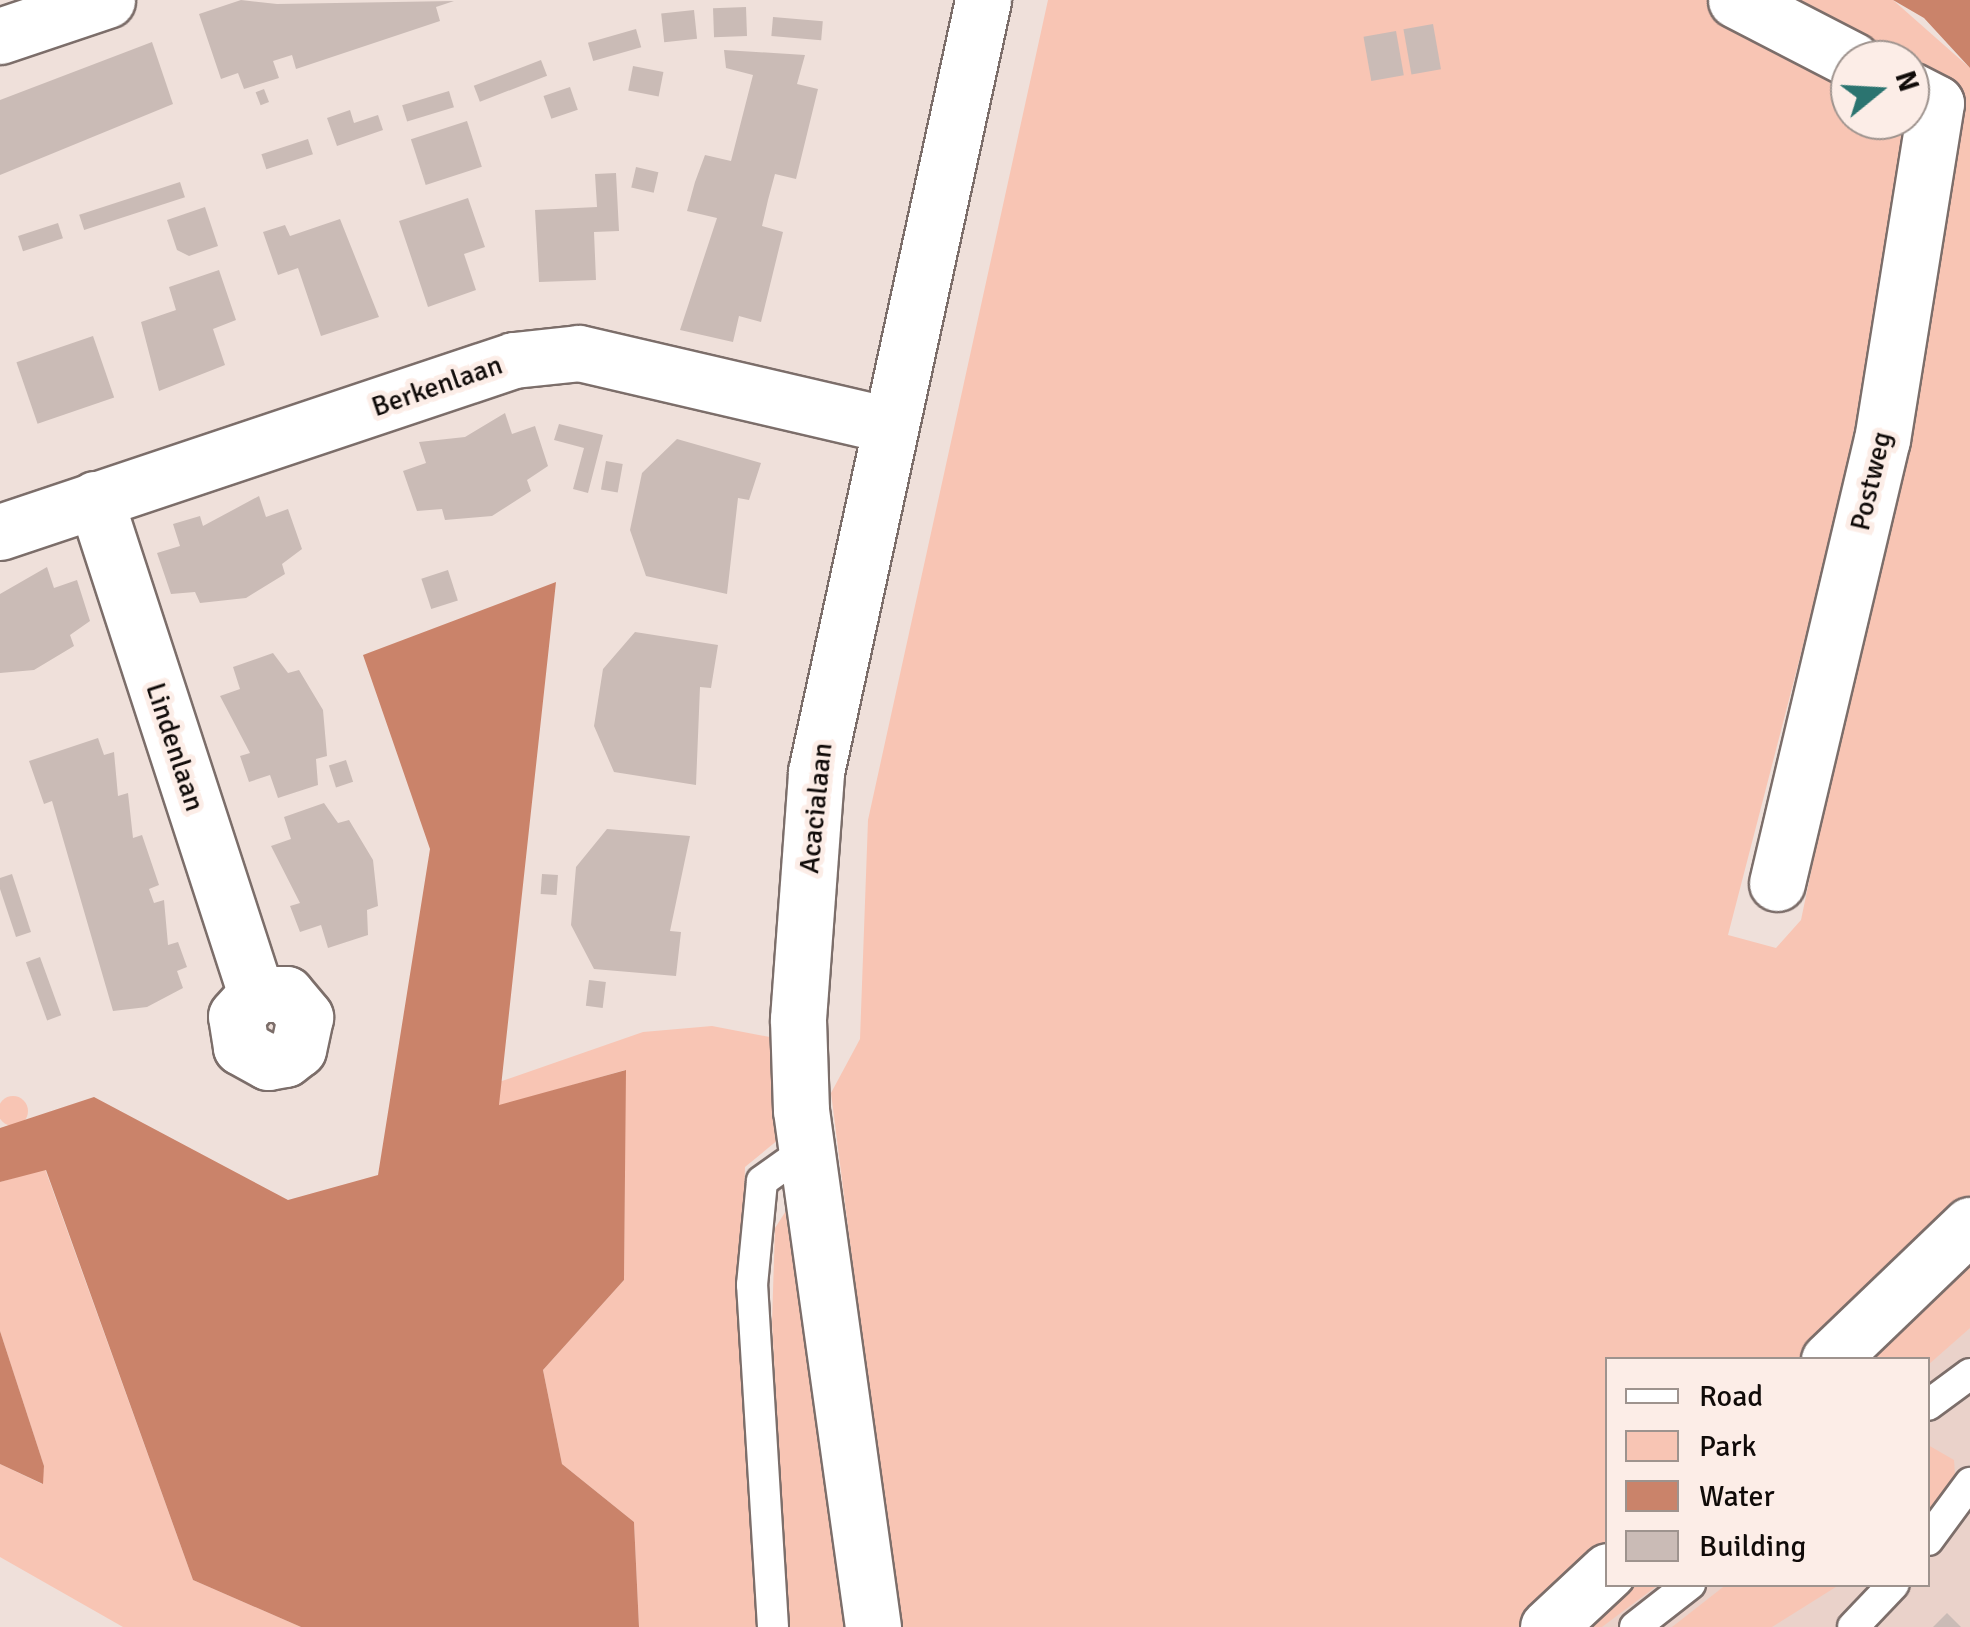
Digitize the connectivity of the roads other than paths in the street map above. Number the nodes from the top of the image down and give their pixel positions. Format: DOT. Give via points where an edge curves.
graph roads {
  1 [pos="107,0"];
  2 [pos="983,0"];
  3 [pos="1736,0"];
  4 [pos="0,36"];
  5 [pos="1830,49"];
  6 [pos="1930,100"];
  7 [pos="885,424"];
  8 [pos="95,500"];
  9 [pos="0,532"];
  10 [pos="1778,883"];
  11 [pos="256,994"];
  12 [pos="807,1149"];
  13 [pos="1970,1225"];
  14 [pos="1832,1357"];
  15 [pos="1970,1374"];
  16 [pos="1930,1404"];
  17 [pos="1970,1483"];
  18 [pos="1930,1537"];
  19 [pos="1605,1573"];
  20 [pos="1686,1587"];
  21 [pos="1891,1587"];
  22 [pos="773,1627"];
  23 [pos="873,1627"];
  24 [pos="1548,1627"];
  25 [pos="1635,1627"];
  26 [pos="1854,1627"];
  1 -- 4 [label="street"];
  2 -- 7 [label="street, Acacialaan"];
  3 -- 5 [label="street"];
  6 -- 10 [label="street, Postweg" via="1936,103 1882,440"];
  7 -- 8 [label="street, Berkenlaan" via="579,353 514,360"];
  7 -- 12 [label="street, Acacialaan" via="816,772 798,1019"];
  8 -- 9 [label="street, Berkenlaan"];
  8 -- 11 [label="street, Lindenlaan"];
  12 -- 22 [label="lane" via="762,1181 752,1286"];
  12 -- 23 [label="street, Acacialaan"];
  13 -- 14 [label="street"];
  15 -- 16 [label="lane"];
  17 -- 18 [label="lane"];
  19 -- 24 [label="street"];
  20 -- 25 [label="lane"];
  21 -- 26 [label="lane"];
}
